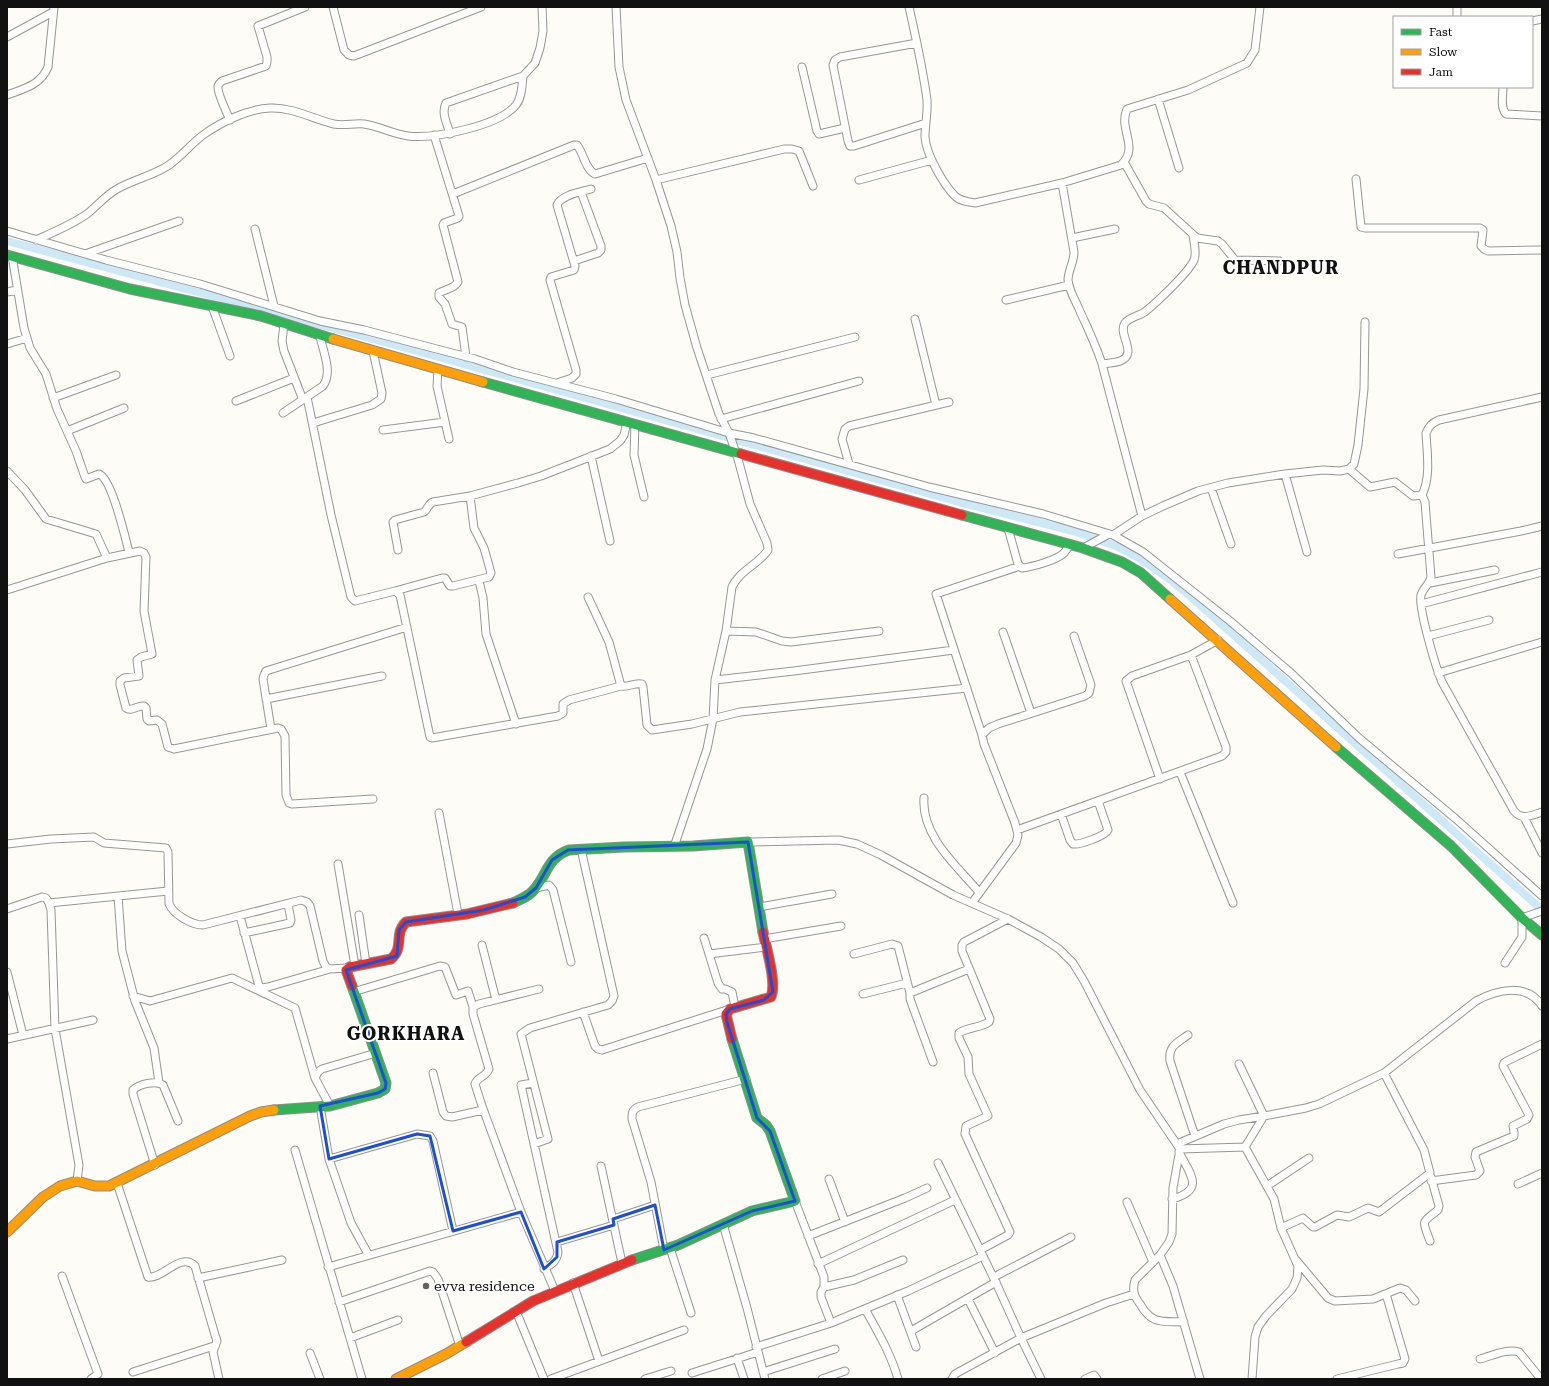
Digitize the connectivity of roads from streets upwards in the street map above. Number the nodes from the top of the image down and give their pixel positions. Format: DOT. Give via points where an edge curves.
graph roads {
  1 [pos="305,7"];
  2 [pos="333,7"];
  3 [pos="482,7"];
  4 [pos="542,7"];
  5 [pos="616,7"];
  6 [pos="910,7"];
  7 [pos="1260,7"];
  8 [pos="53,9"];
  9 [pos="7,37"];
  10 [pos="917,43"];
  11 [pos="802,67"];
  12 [pos="523,76"];
  13 [pos="1503,88"];
  14 [pos="7,95"];
  15 [pos="1158,99"];
  16 [pos="1542,116"];
  17 [pos="230,120"];
  18 [pos="926,124"];
  19 [pos="845,128"];
  20 [pos="450,134"];
  21 [pos="434,136"];
  22 [pos="648,158"];
  23 [pos="932,160"];
  24 [pos="1124,162"];
  25 [pos="1179,168"];
  26 [pos="1356,179"];
  27 [pos="656,180"];
  28 [pos="859,180"];
  29 [pos="1062,183"];
  30 [pos="813,186"];
  31 [pos="591,189"];
  32 [pos="580,192"];
  33 [pos="453,194"];
  34 [pos="179,221"];
  35 [pos="255,229"];
  36 [pos="1115,229"];
  37 [pos="7,231"];
  38 [pos="1193,236"];
  39 [pos="1072,238"];
  40 [pos="36,240"];
  41 [pos="1542,250"];
  42 [pos="84,254"];
  43 [pos="10,256"];
  44 [pos="574,261"];
  45 [pos="1279,261"];
  46 [pos="1070,285"];
  47 [pos="18,290"];
  48 [pos="7,292"];
  49 [pos="1006,300"];
  50 [pos="212,306"];
  51 [pos="274,306"];
  52 [pos="915,319"];
  53 [pos="1365,322"];
  54 [pos="284,324"];
  55 [pos="320,336"];
  56 [pos="855,337"];
  57 [pos="27,338"];
  58 [pos="7,344"];
  59 [pos="373,351"];
  60 [pos="230,356"];
  61 [pos="466,357"];
  62 [pos="1102,364"];
  63 [pos="438,370"];
  64 [pos="116,375"];
  65 [pos="707,375"];
  66 [pos="294,378"];
  67 [pos="859,381"];
  68 [pos="556,383"];
  69 [pos="1542,397"];
  70 [pos="54,398"];
  71 [pos="305,398"];
  72 [pos="236,401"];
  73 [pos="949,402"];
  74 [pos="936,405"];
  75 [pos="124,408"];
  76 [pos="283,413"];
  77 [pos="721,419"];
  78 [pos="445,422"];
  79 [pos="312,423"];
  80 [pos="631,423"];
  81 [pos="383,430"];
  82 [pos="66,431"];
  83 [pos="729,432"];
  84 [pos="449,439"];
  85 [pos="736,452"];
  86 [pos="591,456"];
  87 [pos="849,464"];
  88 [pos="1349,469"];
  89 [pos="7,471"];
  90 [pos="1285,474"];
  91 [pos="1210,488"];
  92 [pos="1422,495"];
  93 [pos="470,496"];
  94 [pos="644,497"];
  95 [pos="1142,516"];
  96 [pos="1542,526"];
  97 [pos="1008,528"];
  98 [pos="1109,535"];
  99 [pos="610,541"];
  100 [pos="1231,544"];
  101 [pos="1070,545"];
  102 [pos="1085,547"];
  103 [pos="1430,549"];
  104 [pos="398,550"];
  105 [pos="129,552"];
  106 [pos="1307,552"];
  107 [pos="1398,554"];
  108 [pos="107,558"];
  109 [pos="1020,566"];
  110 [pos="1495,570"];
  111 [pos="1542,572"];
  112 [pos="479,581"];
  113 [pos="1430,583"];
  114 [pos="7,590"];
  115 [pos="395,591"];
  116 [pos="588,597"];
  117 [pos="1421,604"];
  118 [pos="1489,620"];
  119 [pos="407,627"];
  120 [pos="726,631"];
  121 [pos="879,631"];
  122 [pos="1003,632"];
  123 [pos="1074,636"];
  124 [pos="1428,636"];
  125 [pos="1218,640"];
  126 [pos="1542,642"];
  127 [pos="954,650"];
  128 [pos="1191,656"];
  129 [pos="1438,673"];
  130 [pos="382,676"];
  131 [pos="715,680"];
  132 [pos="621,686"];
  133 [pos="967,688"];
  134 [pos="266,699"];
  135 [pos="1031,713"];
  136 [pos="713,719"];
  137 [pos="516,724"];
  138 [pos="271,730"];
  139 [pos="982,735"];
  140 [pos="1180,772"];
  141 [pos="1160,779"];
  142 [pos="924,798"];
  143 [pos="374,799"];
  144 [pos="1098,801"];
  145 [pos="1542,812"];
  146 [pos="439,813"];
  147 [pos="1061,814"];
  148 [pos="1524,817"];
  149 [pos="1017,830"];
  150 [pos="748,842"];
  151 [pos="7,844"];
  152 [pos="674,846"];
  153 [pos="582,849"];
  154 [pos="1542,853"];
  155 [pos="338,864"];
  156 [pos="536,888"];
  157 [pos="168,891"];
  158 [pos="979,892"];
  159 [pos="832,894"];
  160 [pos="118,896"];
  161 [pos="1542,896"];
  162 [pos="50,903"];
  163 [pos="972,903"];
  164 [pos="1233,903"];
  165 [pos="288,904"];
  166 [pos="759,907"];
  167 [pos="7,909"];
  168 [pos="1542,911"];
  169 [pos="458,914"];
  170 [pos="359,915"];
  171 [pos="240,916"];
  172 [pos="1525,917"];
  173 [pos="1008,919"];
  174 [pos="840,926"];
  175 [pos="244,934"];
  176 [pos="1542,935"];
  177 [pos="704,938"];
  178 [pos="765,943"];
  179 [pos="482,945"];
  180 [pos="709,954"];
  181 [pos="854,954"];
  182 [pos="571,962"];
  183 [pos="366,964"];
  184 [pos="1505,964"];
  185 [pos="351,967"];
  186 [pos="330,969"];
  187 [pos="969,969"];
  188 [pos="7,972"];
  189 [pos="907,983"];
  190 [pos="539,989"];
  191 [pos="353,992"];
  192 [pos="910,993"];
  193 [pos="863,994"];
  194 [pos="133,996"];
  195 [pos="496,1000"];
  196 [pos="1542,1006"];
  197 [pos="473,1007"];
  198 [pos="732,1008"];
  199 [pos="583,1012"];
  200 [pos="93,1020"];
  201 [pos="54,1029"];
  202 [pos="23,1035"];
  203 [pos="1188,1035"];
  204 [pos="7,1039"];
  205 [pos="1542,1044"];
  206 [pos="376,1053"];
  207 [pos="933,1062"];
  208 [pos="1239,1064"];
  209 [pos="1384,1073"];
  210 [pos="433,1074"];
  211 [pos="315,1078"];
  212 [pos="746,1079"];
  213 [pos="160,1082"];
  214 [pos="533,1083"];
  215 [pos="320,1106"];
  216 [pos="330,1106"];
  217 [pos="483,1110"];
  218 [pos="1264,1116"];
  219 [pos="178,1121"];
  220 [pos="1195,1136"];
  221 [pos="534,1144"];
  222 [pos="1178,1148"];
  223 [pos="1246,1148"];
  224 [pos="295,1150"];
  225 [pos="1308,1158"];
  226 [pos="329,1159"];
  227 [pos="938,1163"];
  228 [pos="155,1165"];
  229 [pos="600,1166"];
  230 [pos="1430,1173"];
  231 [pos="1542,1173"];
  232 [pos="829,1179"];
  233 [pos="77,1181"];
  234 [pos="1431,1181"];
  235 [pos="117,1183"];
  236 [pos="1518,1184"];
  237 [pos="1267,1186"];
  238 [pos="927,1188"];
  239 [pos="1172,1199"];
  240 [pos="955,1200"];
  241 [pos="795,1201"];
  242 [pos="1127,1202"];
  243 [pos="655,1205"];
  244 [pos="521,1212"];
  245 [pos="613,1222"];
  246 [pos="845,1222"];
  247 [pos="723,1224"];
  248 [pos="1281,1228"];
  249 [pos="453,1231"];
  250 [pos="7,1232"];
  251 [pos="808,1236"];
  252 [pos="1071,1237"];
  253 [pos="1430,1241"];
  254 [pos="557,1242"];
  255 [pos="667,1249"];
  256 [pos="981,1253"];
  257 [pos="368,1254"];
  258 [pos="1160,1255"];
  259 [pos="1292,1255"];
  260 [pos="282,1260"];
  261 [pos="904,1260"];
  262 [pos="1153,1262"];
  263 [pos="622,1263"];
  264 [pos="818,1264"];
  265 [pos="328,1267"];
  266 [pos="544,1269"];
  267 [pos="62,1276"];
  268 [pos="198,1278"];
  269 [pos="995,1280"];
  270 [pos="573,1283"];
  271 [pos="824,1287"];
  272 [pos="555,1291"];
  273 [pos="1134,1294"];
  274 [pos="1386,1294"];
  275 [pos="897,1295"];
  276 [pos="968,1298"];
  277 [pos="1415,1301"];
  278 [pos="339,1302"];
  279 [pos="865,1309"];
  280 [pos="516,1311"];
  281 [pos="691,1313"];
  282 [pos="398,1320"];
  283 [pos="1184,1322"];
  284 [pos="831,1323"];
  285 [pos="684,1330"];
  286 [pos="910,1332"];
  287 [pos="350,1338"];
  288 [pos="1021,1338"];
  289 [pos="214,1346"];
  290 [pos="460,1346"];
  291 [pos="916,1347"];
  292 [pos="757,1349"];
  293 [pos="835,1349"];
  294 [pos="310,1353"];
  295 [pos="995,1353"];
  296 [pos="737,1358"];
  297 [pos="1480,1359"];
  298 [pos="599,1361"];
  299 [pos="671,1371"];
  300 [pos="845,1371"];
  301 [pos="133,1372"];
  302 [pos="692,1373"];
  303 [pos="764,1375"];
  304 [pos="92,1378"];
  305 [pos="402,1378"];
  306 [pos="1347,1378"];
  307 [pos="85,1379"];
  308 [pos="218,1379"];
  309 [pos="320,1379"];
  310 [pos="362,1379"];
  311 [pos="544,1379"];
  312 [pos="551,1379"];
  313 [pos="645,1379"];
  314 [pos="744,1379"];
  315 [pos="822,1379"];
  316 [pos="898,1379"];
  317 [pos="952,1379"];
  318 [pos="1040,1379"];
  319 [pos="1085,1379"];
  320 [pos="1097,1379"];
  321 [pos="1200,1379"];
  322 [pos="1252,1379"];
  323 [pos="1337,1379"];
  324 [pos="1541,1379"];
  1 -- 17 [label="street" via="258,26 267,57 266,66 218,84"];
  2 -- 3 [label="street" via="344,50 354,56"];
  4 -- 12 [label="street" via="543,31 540,48 535,63"];
  5 -- 22 [label="street" via="619,67 634,124"];
  6 -- 10 [label="street"];
  7 -- 15 [label="street" via="1255,50 1247,63 1188,90"];
  8 -- 9 [label="street"];
  8 -- 14 [label="street" via="46,74 28,87"];
  10 -- 18 [label="street" via="927,102"];
  10 -- 19 [label="street" via="835,60 833,65"];
  11 -- 19 [label="street" via="817,132 819,134"];
  12 -- 20 [label="street" via="522,94 515,105 491,120"];
  12 -- 20 [label="street" via="446,103 443,108"];
  13 -- 16 [label="street" via="1502,106 1506,114"];
  15 -- 24 [label="street" via="1127,109 1125,121 1130,152"];
  15 -- 25 [label="street"];
  17 -- 21 [label="street" via="256,110 279,108 336,125 372,125 396,134"];
  17 -- 40 [label="street" via="204,135 168,166 116,189 68,226"];
  18 -- 19 [label="street" via="854,146 849,144"];
  18 -- 23 [label="street" via="925,136"];
  20 -- 21 [label="street"];
  21 -- 33 [label="street"];
  22 -- 27 [label="street"];
  22 -- 33 [label="street" via="594,174 589,170 580,148 574,145"];
  23 -- 28 [label="street"];
  23 -- 29 [label="street" via="956,196 963,201 986,201"];
  24 -- 29 [label="street"];
  24 -- 38 [label="street" via="1146,201 1164,208"];
  26 -- 41 [label="street" via="1361,227 1480,228 1483,230 1481,246 1488,251"];
  27 -- 30 [label="street" via="792,149 799,151"];
  27 -- 65 [label="street" via="677,252 685,305"];
  29 -- 39 [label="street"];
  31 -- 32 [label="street"];
  32 -- 44 [label="street" via="565,198 557,205"];
  32 -- 44 [label="street" via="601,250"];
  33 -- 61 [label="street" via="459,216 443,225 458,282 439,293 439,297 445,304 452,324 462,327"];
  34 -- 42 [label="street"];
  35 -- 51 [label="street"];
  36 -- 39 [label="street"];
  37 -- 40 [label="street"];
  38 -- 45 [label="street" via="1218,241 1235,260"];
  38 -- 62 [label="street" via="1194,259 1191,266 1146,311 1124,324 1128,349 1125,358"];
  39 -- 46 [label="street" via="1074,261 1069,275"];
  40 -- 42 [label="street"];
  42 -- 51 [label="street"];
  43 -- 47 [label="street"];
  43 -- 50 [label="street" via="130,289"];
  44 -- 68 [label="street" via="574,270 551,277 550,280 576,370 574,377"];
  46 -- 49 [label="street"];
  46 -- 62 [label="street"];
  47 -- 48 [label="street"];
  47 -- 57 [label="street"];
  50 -- 54 [label="street" via="261,316"];
  50 -- 60 [label="street"];
  51 -- 61 [label="street" via="320,321"];
  52 -- 74 [label="street"];
  53 -- 88 [label="street" via="1364,389 1358,445 1354,464"];
  54 -- 55 [label="street"];
  54 -- 66 [label="street" via="282,341"];
  55 -- 59 [label="street"];
  55 -- 71 [label="street" via="328,372 326,381"];
  56 -- 65 [label="street"];
  57 -- 58 [label="street"];
  57 -- 70 [label="street" via="30,348 46,374"];
  59 -- 63 [label="street"];
  59 -- 79 [label="street" via="381,399 372,405"];
  61 -- 68 [label="street"];
  62 -- 95 [label="street"];
  63 -- 78 [label="street" via="437,386"];
  63 -- 80 [label="street"];
  64 -- 70 [label="street"];
  65 -- 77 [label="street"];
  66 -- 71 [label="street"];
  66 -- 72 [label="street"];
  67 -- 77 [label="street"];
  68 -- 83 [label="street"];
  69 -- 92 [label="street" via="1433,422 1426,432 1427,478"];
  70 -- 82 [label="street"];
  71 -- 76 [label="street"];
  71 -- 79 [label="street"];
  73 -- 74 [label="street"];
  74 -- 87 [label="street" via="849,426 842,438"];
  75 -- 82 [label="street"];
  77 -- 83 [label="street"];
  78 -- 81 [label="street"];
  78 -- 84 [label="street"];
  79 -- 115 [label="street" via="351,597 355,601"];
  80 -- 85 [label="street"];
  80 -- 86 [label="street" via="620,441 610,449"];
  80 -- 94 [label="street" via="634,455"];
  82 -- 105 [label="street" via="86,479 99,474 104,478 117,508"];
  83 -- 85 [label="street"];
  83 -- 87 [label="street"];
  85 -- 97 [label="street"];
  85 -- 120 [label="street" via="750,504 768,543 768,550 734,581"];
  86 -- 93 [label="street" via="541,476"];
  86 -- 99 [label="street"];
  87 -- 98 [label="street" via="929,487 1043,514"];
  88 -- 90 [label="street"];
  88 -- 92 [label="street" via="1370,487 1395,482 1413,496"];
  89 -- 108 [label="street" via="46,519 96,534"];
  90 -- 91 [label="street" via="1228,482"];
  90 -- 106 [label="street"];
  91 -- 95 [label="street"];
  91 -- 100 [label="street"];
  92 -- 103 [label="street"];
  93 -- 104 [label="street" via="433,502 424,512 395,520 393,522"];
  93 -- 112 [label="street" via="474,528 484,548 491,573 489,577"];
  95 -- 98 [label="street"];
  96 -- 103 [label="street"];
  97 -- 101 [label="street"];
  97 -- 109 [label="street"];
  98 -- 102 [label="street"];
  98 -- 161 [label="street" via="1143,552 1230,621 1291,673 1359,738 1456,819"];
  101 -- 102 [label="street"];
  101 -- 109 [label="street" via="1059,556 1030,567"];
  102 -- 125 [label="street" via="1141,573"];
  103 -- 107 [label="street"];
  103 -- 113 [label="street"];
  105 -- 108 [label="street"];
  105 -- 138 [label="street" via="140,550 146,557 144,611 152,652 150,656 138,660 139,676 120,681 126,708 144,706 149,721 157,720 162,724 166,745 170,749"];
  108 -- 114 [label="street"];
  109 -- 127 [label="street" via="936,594"];
  110 -- 113 [label="street"];
  111 -- 117 [label="street"];
  112 -- 115 [label="street" via="450,586 445,578 442,578"];
  112 -- 137 [label="street" via="486,634"];
  113 -- 117 [label="street" via="1420,597"];
  115 -- 119 [label="street" via="400,595"];
  116 -- 132 [label="street" via="609,642"];
  117 -- 124 [label="street"];
  118 -- 124 [label="street"];
  119 -- 134 [label="street" via="266,671 263,679"];
  119 -- 137 [label="street" via="430,737"];
  120 -- 121 [label="street" via="756,632 790,642"];
  120 -- 131 [label="street"];
  122 -- 135 [label="street"];
  123 -- 135 [label="street" via="1091,685 1089,693"];
  124 -- 129 [label="street"];
  125 -- 128 [label="street"];
  125 -- 172 [label="street" via="1451,846"];
  126 -- 129 [label="street"];
  127 -- 131 [label="street"];
  127 -- 133 [label="street"];
  128 -- 140 [label="street" via="1226,752 1215,760"];
  128 -- 141 [label="street" via="1132,676 1126,681"];
  129 -- 148 [label="street" via="1514,811"];
  130 -- 134 [label="street"];
  131 -- 136 [label="street"];
  132 -- 136 [label="street" via="642,684 647,725 652,730"];
  132 -- 137 [label="street" via="569,700 563,704 563,713 558,716"];
  133 -- 136 [label="street" via="771,708"];
  133 -- 139 [label="street"];
  134 -- 138 [label="street"];
  135 -- 139 [label="street" via="989,728"];
  136 -- 152 [label="street" via="707,750"];
  138 -- 143 [label="street" via="281,729 285,736 288,803"];
  139 -- 149 [label="street"];
  140 -- 141 [label="street"];
  140 -- 164 [label="street"];
  141 -- 144 [label="street"];
  142 -- 158 [label="street" via="923,806 930,831"];
  144 -- 147 [label="street"];
  144 -- 147 [label="street" via="1108,830 1097,838 1073,844"];
  145 -- 148 [label="street"];
  146 -- 169 [label="street"];
  147 -- 149 [label="street"];
  148 -- 154 [label="street"];
  149 -- 158 [label="street" via="1016,843"];
  150 -- 152 [label="street"];
  150 -- 163 [label="street" via="838,840 857,844"];
  150 -- 166 [label="street"];
  151 -- 157 [label="street" via="94,837 104,842 166,848"];
  152 -- 153 [label="street"];
  153 -- 156 [label="street" via="559,853 552,860"];
  153 -- 199 [label="street" via="614,996 608,1005"];
  155 -- 185 [label="street"];
  156 -- 169 [label="street" via="525,897 510,903"];
  156 -- 182 [label="street" via="549,885 553,890"];
  157 -- 160 [label="street"];
  157 -- 171 [label="street" via="171,910 197,925"];
  158 -- 163 [label="street"];
  159 -- 166 [label="street"];
  160 -- 162 [label="street"];
  160 -- 194 [label="street" via="122,951"];
  162 -- 167 [label="street" via="42,897"];
  162 -- 201 [label="street"];
  163 -- 173 [label="street"];
  165 -- 171 [label="street"];
  165 -- 175 [label="street" via="290,923"];
  165 -- 186 [label="street" via="301,900 310,906 323,960"];
  166 -- 178 [label="street"];
  168 -- 172 [label="street"];
  169 -- 183 [label="street" via="406,922 399,930 397,956"];
  170 -- 183 [label="street"];
  171 -- 175 [label="street"];
  172 -- 176 [label="street"];
  172 -- 184 [label="street" via="1522,937"];
  173 -- 187 [label="street" via="964,942 962,951"];
  173 -- 222 [label="street" via="1059,949 1073,963 1140,1090"];
  174 -- 178 [label="street"];
  175 -- 186 [label="street" via="257,982 262,988"];
  177 -- 180 [label="street"];
  178 -- 180 [label="street"];
  178 -- 198 [label="street" via="773,983 771,997"];
  179 -- 195 [label="street"];
  180 -- 198 [label="street" via="718,983 722,989 732,992"];
  181 -- 189 [label="street" via="896,945 900,949"];
  183 -- 185 [label="street"];
  185 -- 186 [label="street"];
  185 -- 191 [label="street" via="346,972"];
  187 -- 192 [label="street"];
  187 -- 256 [label="street" via="990,1019 989,1022 963,1030 959,1033 959,1038 968,1057 969,1074 988,1116 966,1126 965,1134 1010,1232"];
  188 -- 202 [label="street"];
  189 -- 192 [label="street"];
  189 -- 193 [label="street"];
  190 -- 195 [label="street"];
  191 -- 197 [label="street" via="440,966 445,967 449,974 456,995 468,991"];
  191 -- 206 [label="street"];
  192 -- 207 [label="street"];
  194 -- 211 [label="street" via="150,1001 232,978 295,1008"];
  194 -- 213 [label="street" via="154,1048"];
  195 -- 197 [label="street"];
  196 -- 209 [label="street" via="1528,993 1516,990 1488,994"];
  197 -- 217 [label="street" via="489,1069 475,1084"];
  198 -- 199 [label="street" via="602,1050 596,1046"];
  198 -- 212 [label="street" via="726,1014 727,1022"];
  199 -- 214 [label="street" via="530,1028 521,1034"];
  200 -- 201 [label="street"];
  201 -- 202 [label="street"];
  201 -- 233 [label="street" via="79,1165"];
  202 -- 204 [label="street"];
  203 -- 220 [label="street" via="1172,1047 1169,1054"];
  205 -- 234 [label="street" via="1507,1061 1503,1066 1529,1115 1527,1119 1512,1126 1514,1136 1476,1152 1480,1171 1476,1175"];
  206 -- 211 [label="street" via="322,1069"];
  206 -- 216 [label="street" via="386,1083 385,1089"];
  208 -- 218 [label="street"];
  209 -- 218 [label="street" via="1319,1104"];
  209 -- 230 [label="street" via="1424,1150"];
  210 -- 217 [label="street" via="446,1116"];
  211 -- 216 [label="street"];
  212 -- 241 [label="street" via="757,1118 770,1131"];
  212 -- 243 [label="street" via="634,1109 632,1119 651,1182"];
  213 -- 219 [label="street" via="166,1089"];
  213 -- 228 [label="street" via="133,1090"];
  214 -- 221 [label="street" via="521,1085"];
  214 -- 221 [label="street" via="548,1139"];
  215 -- 216 [label="street"];
  215 -- 226 [label="street"];
  215 -- 228 [label="street" via="261,1112"];
  217 -- 244 [label="street"];
  218 -- 220 [label="street" via="1239,1120"];
  218 -- 223 [label="street"];
  220 -- 222 [label="street"];
  221 -- 254 [label="street"];
  222 -- 223 [label="street"];
  222 -- 239 [label="street"];
  222 -- 239 [label="street" via="1193,1182 1188,1193"];
  223 -- 237 [label="street"];
  224 -- 265 [label="street"];
  225 -- 237 [label="street"];
  226 -- 249 [label="street" via="417,1134 430,1136"];
  226 -- 257 [label="street" via="351,1223"];
  227 -- 240 [label="street"];
  228 -- 235 [label="street"];
  229 -- 245 [label="street"];
  230 -- 234 [label="street"];
  230 -- 248 [label="street" via="1379,1212 1368,1208 1349,1217 1337,1215 1315,1227 1302,1218"];
  231 -- 236 [label="street"];
  232 -- 246 [label="street"];
  233 -- 235 [label="street" via="95,1186"];
  233 -- 250 [label="street" via="60,1186 43,1197"];
  234 -- 253 [label="street" via="1439,1206 1438,1210 1424,1221"];
  235 -- 268 [label="street" via="148,1277 186,1261 194,1266"];
  237 -- 248 [label="street" via="1274,1199"];
  238 -- 246 [label="street"];
  239 -- 258 [label="street" via="1172,1234"];
  240 -- 256 [label="street"];
  240 -- 264 [label="street"];
  241 -- 247 [label="street" via="752,1211"];
  241 -- 251 [label="street"];
  242 -- 262 [label="street"];
  243 -- 245 [label="street"];
  243 -- 255 [label="street"];
  244 -- 249 [label="street"];
  244 -- 266 [label="street"];
  245 -- 254 [label="street"];
  245 -- 263 [label="street"];
  246 -- 251 [label="street"];
  247 -- 255 [label="street"];
  247 -- 292 [label="street"];
  248 -- 259 [label="street"];
  249 -- 257 [label="street"];
  251 -- 264 [label="street"];
  252 -- 269 [label="street"];
  254 -- 266 [label="street" via="557,1257"];
  255 -- 263 [label="street"];
  255 -- 281 [label="street"];
  256 -- 269 [label="street"];
  256 -- 275 [label="street"];
  257 -- 265 [label="street"];
  258 -- 262 [label="street"];
  258 -- 283 [label="street"];
  259 -- 274 [label="street" via="1328,1298 1335,1301 1373,1299"];
  259 -- 322 [label="street" via="1298,1266 1297,1278 1292,1289 1258,1327"];
  260 -- 268 [label="street"];
  261 -- 271 [label="street" via="854,1280"];
  262 -- 273 [label="street" via="1135,1280"];
  263 -- 270 [label="street"];
  264 -- 271 [label="street" via="824,1277"];
  265 -- 278 [label="street"];
  266 -- 272 [label="street"];
  267 -- 304 [label="street" via="98,1374"];
  268 -- 289 [label="street" via="215,1335"];
  269 -- 276 [label="street"];
  269 -- 288 [label="street"];
  270 -- 272 [label="street"];
  270 -- 298 [label="street"];
  271 -- 284 [label="street" via="821,1297"];
  272 -- 280 [label="street"];
  273 -- 283 [label="street" via="1150,1318"];
  273 -- 288 [label="street"];
  274 -- 277 [label="street" via="1400,1288 1406,1290"];
  274 -- 306 [label="street" via="1405,1359 1403,1363"];
  275 -- 279 [label="street"];
  275 -- 286 [label="street"];
  276 -- 286 [label="street"];
  276 -- 295 [label="street"];
  278 -- 287 [label="street"];
  278 -- 290 [label="street" via="433,1272 438,1279"];
  279 -- 284 [label="street"];
  279 -- 316 [label="street" via="884,1342"];
  280 -- 290 [label="street"];
  280 -- 311 [label="street"];
  282 -- 287 [label="street"];
  283 -- 321 [label="street"];
  284 -- 292 [label="street"];
  285 -- 298 [label="street"];
  286 -- 291 [label="street"];
  287 -- 310 [label="street"];
  288 -- 295 [label="street"];
  288 -- 318 [label="street"];
  289 -- 301 [label="street"];
  289 -- 308 [label="street"];
  290 -- 305 [label="street"];
  292 -- 296 [label="street"];
  292 -- 303 [label="street"];
  293 -- 303 [label="street"];
  294 -- 309 [label="street"];
  295 -- 317 [label="street" via="955,1374"];
  296 -- 302 [label="street"];
  296 -- 314 [label="street"];
  297 -- 324 [label="street" via="1514,1350 1519,1352"];
  298 -- 312 [label="street"];
  299 -- 313 [label="street"];
  300 -- 315 [label="street"];
  304 -- 307 [label="street"];
  306 -- 323 [label="street"];
  319 -- 320 [label="street" via="1094,1375"];
}
